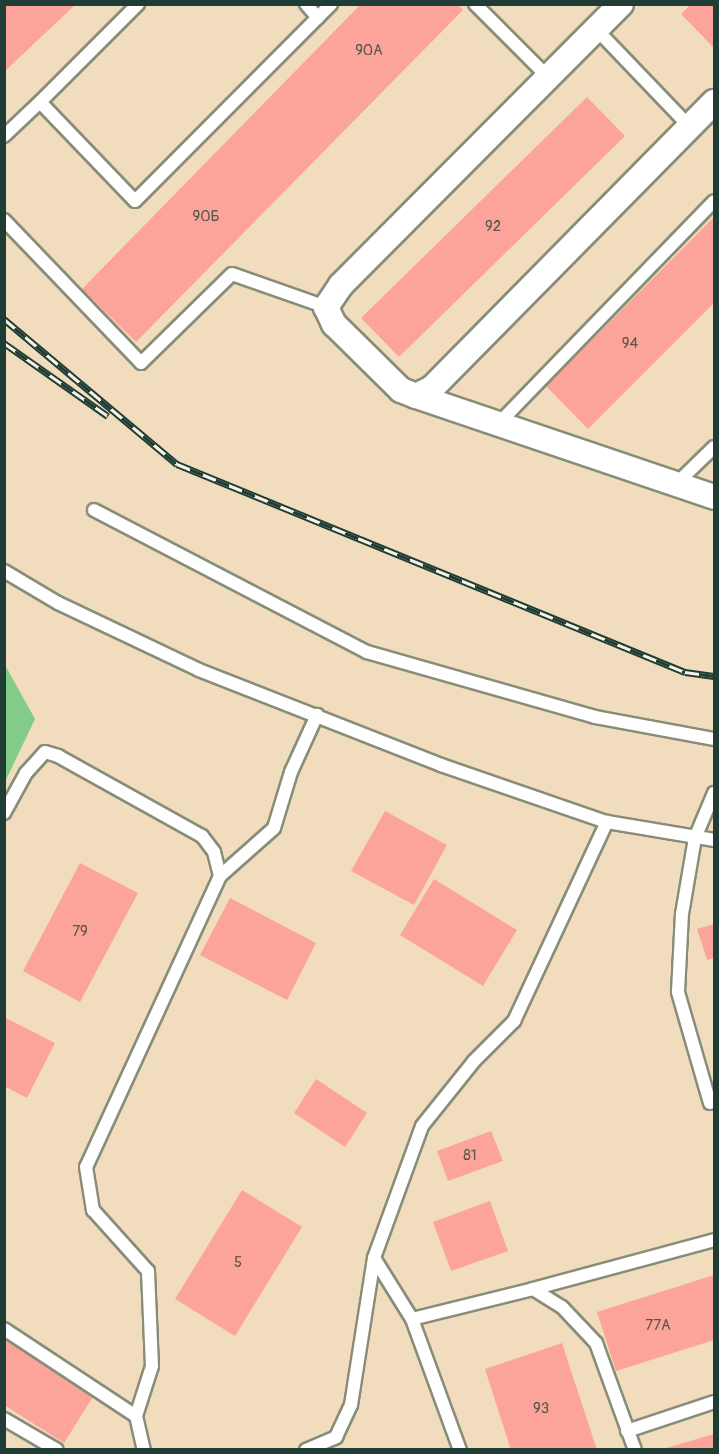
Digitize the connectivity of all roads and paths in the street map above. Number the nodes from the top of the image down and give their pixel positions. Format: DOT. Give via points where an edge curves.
graph roads {
  1 [pos="138,4"];
  2 [pos="306,4"];
  3 [pos="332,4"];
  4 [pos="475,4"];
  5 [pos="621,4"];
  6 [pos="318,18"];
  7 [pos="597,30"];
  8 [pos="550,79"];
  9 [pos="40,102"];
  10 [pos="714,102"];
  11 [pos="690,127"];
  12 [pos="4,136"];
  13 [pos="714,201"];
  14 [pos="4,220"];
  15 [pos="326,307"];
  16 [pos="416,396"];
  17 [pos="498,424"];
  18 [pos="714,447"];
  19 [pos="676,484"];
  20 [pos="714,497"];
  21 [pos="94,510"];
  22 [pos="4,572"];
  23 [pos="316,715"];
  24 [pos="714,739"];
  25 [pos="714,793"];
  26 [pos="4,813"];
  27 [pos="607,822"];
  28 [pos="695,838"];
  29 [pos="714,840"];
  30 [pos="220,876"];
  31 [pos="710,1103"];
  32 [pos="714,1240"];
  33 [pos="374,1258"];
  34 [pos="533,1289"];
  35 [pos="412,1319"];
  36 [pos="4,1329"];
  37 [pos="714,1402"];
  38 [pos="136,1416"];
  39 [pos="4,1419"];
  40 [pos="627,1431"];
  41 [pos="57,1449"];
  42 [pos="144,1449"];
  43 [pos="306,1449"];
  44 [pos="459,1449"];
  45 [pos="634,1449"];
  1 -- 9 [label="lane"];
  2 -- 6 [label="lane"];
  3 -- 6 [label="lane"];
  4 -- 8 [label="lane"];
  5 -- 7 [label="street"];
  6 -- 9 [label="lane" via="135,201"];
  7 -- 8 [label="street"];
  7 -- 11 [label="lane"];
  8 -- 15 [label="street" via="341,285"];
  9 -- 12 [label="lane"];
  10 -- 11 [label="street"];
  11 -- 16 [label="street" via="432,388"];
  13 -- 17 [label="lane"];
  14 -- 15 [label="lane" via="141,363 232,274"];
  15 -- 16 [label="street" via="334,324 400,390"];
  16 -- 17 [label="street"];
  17 -- 19 [label="street"];
  18 -- 19 [label="lane"];
  19 -- 20 [label="street"];
  21 -- 24 [label="lane" via="367,652 595,717"];
  22 -- 23 [label="lane" via="58,603 199,670"];
  23 -- 27 [label="lane" via="441,765"];
  23 -- 30 [label="lane" via="291,772 274,828"];
  25 -- 28 [label="lane"];
  26 -- 30 [label="lane" via="26,773 45,752 202,836 214,852"];
  27 -- 28 [label="lane"];
  27 -- 33 [label="lane" via="514,1021 474,1061 422,1126"];
  28 -- 29 [label="lane"];
  28 -- 31 [label="lane" via="682,914 678,992"];
  30 -- 38 [label="lane" via="86,1167 93,1210 148,1270 152,1366"];
  32 -- 34 [label="lane"];
  33 -- 35 [label="lane"];
  33 -- 43 [label="lane" via="351,1405 336,1437"];
  34 -- 35 [label="lane"];
  34 -- 40 [label="lane" via="562,1307 596,1343"];
  35 -- 44 [label="lane"];
  36 -- 38 [label="lane"];
  37 -- 40 [label="lane"];
  38 -- 42 [label="lane"];
  39 -- 41 [label="lane"];
  40 -- 45 [label="lane"];
}
